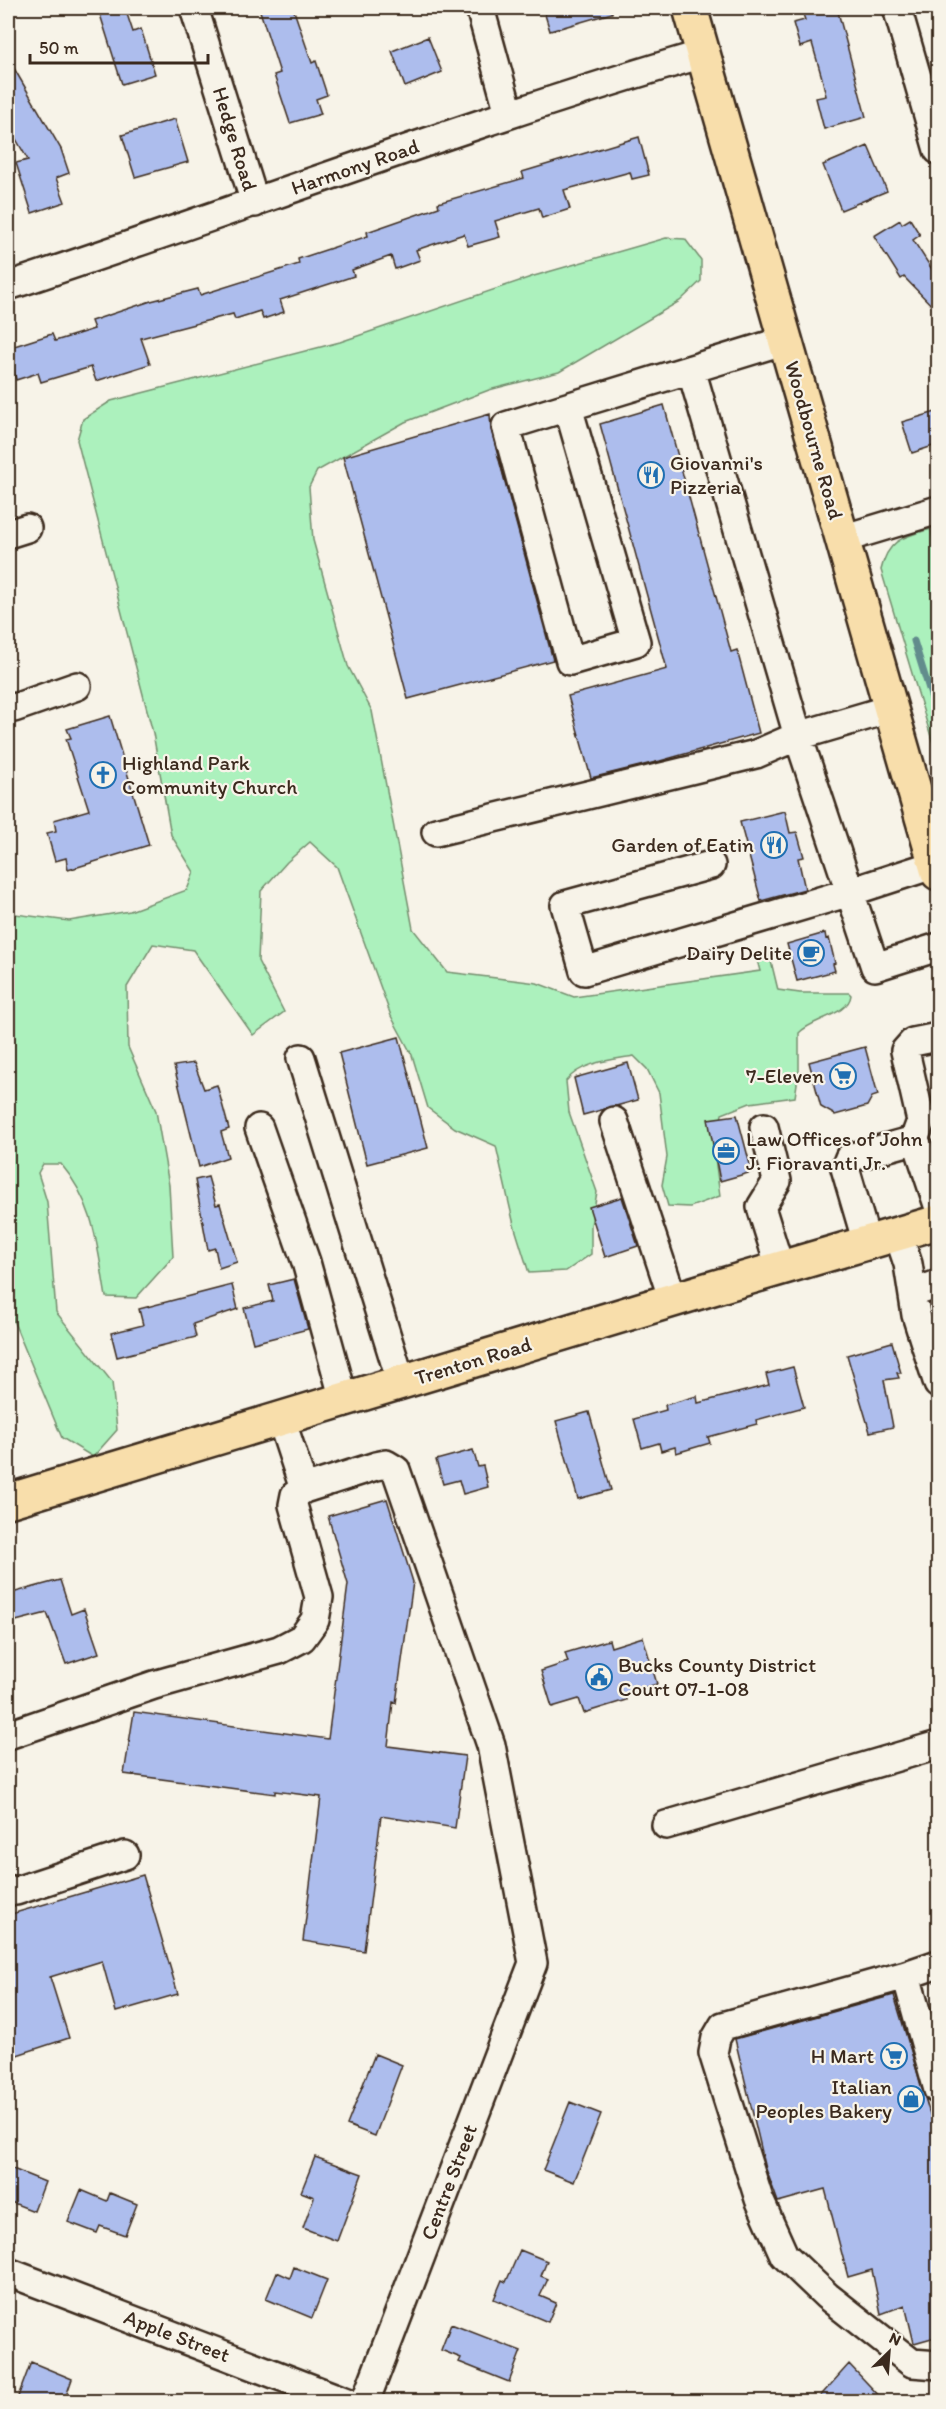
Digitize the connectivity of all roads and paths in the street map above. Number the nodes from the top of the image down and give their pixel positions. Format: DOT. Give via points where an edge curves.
graph roads {
  1 [pos="194,8"];
  2 [pos="480,8"];
  3 [pos="690,8"];
  4 [pos="897,8"];
  5 [pos="703,54"];
  6 [pos="509,113"];
  7 [pos="939,150"];
  8 [pos="255,203"];
  9 [pos="8,286"];
  10 [pos="786,340"];
  11 [pos="691,369"];
  12 [pos="568,406"];
  13 [pos="939,510"];
  14 [pos="842,539"];
  15 [pos="77,686"];
  16 [pos="14,708"];
  17 [pos="890,709"];
  18 [pos="798,736"];
  19 [pos="436,832"];
  20 [pos="711,865"];
  21 [pos="937,869"];
  22 [pos="850,892"];
  23 [pos="939,947"];
  24 [pos="939,1037"];
  25 [pos="301,1058"];
  26 [pos="614,1121"];
  27 [pos="765,1127"];
  28 [pos="259,1128"];
  29 [pos="914,1140"];
  30 [pos="939,1205"];
  31 [pos="939,1222"];
  32 [pos="898,1234"];
  33 [pos="867,1243"];
  34 [pos="780,1268"];
  35 [pos="939,1284"];
  36 [pos="913,1293"];
  37 [pos="674,1300"];
  38 [pos="401,1382"];
  39 [pos="939,1384"];
  40 [pos="344,1400"];
  41 [pos="281,1419"];
  42 [pos="304,1489"];
  43 [pos="9,1497"];
  44 [pos="8,1735"];
  45 [pos="939,1745"];
  46 [pos="666,1825"];
  47 [pos="124,1855"];
  48 [pos="8,1889"];
  49 [pos="939,1964"];
  50 [pos="906,1974"];
  51 [pos="939,2090"];
  52 [pos="8,2272"];
  53 [pos="939,2365"];
  54 [pos="347,2402"];
  55 [pos="365,2402"];
  1 -- 8 [label="street, Hedge Road"];
  2 -- 6 [label="street"];
  3 -- 5 [label="main road, Woodbourne Road"];
  4 -- 7 [label="street"];
  5 -- 6 [label="street, Harmony Road"];
  5 -- 10 [label="main road, Woodbourne Road"];
  6 -- 8 [label="street, Harmony Road"];
  8 -- 9 [label="street, Harmony Road"];
  10 -- 11 [label="street"];
  10 -- 14 [label="main road, Woodbourne Road"];
  11 -- 12 [label="street"];
  11 -- 18 [label="street"];
  12 -- 12 [label="street" via="506,426 570,661 636,642"];
  13 -- 14 [label="street"];
  14 -- 17 [label="main road, Woodbourne Road"];
  15 -- 16 [label="street"];
  17 -- 18 [label="street"];
  17 -- 21 [label="main road, Woodbourne Road"];
  18 -- 19 [label="street" via="756,754"];
  18 -- 22 [label="street"];
  20 -- 22 [label="street" via="565,905 584,971"];
  21 -- 22 [label="street"];
  22 -- 23 [label="street" via="875,967"];
  24 -- 29 [label="street" via="913,1042 905,1051 921,1121"];
  25 -- 38 [label="street"];
  26 -- 37 [label="street"];
  27 -- 34 [label="street" via="777,1181 761,1206"];
  28 -- 40 [label="street" via="306,1262"];
  29 -- 30 [label="street"];
  29 -- 33 [label="street" via="849,1158 845,1168"];
  31 -- 32 [label="main road, Trenton Road"];
  32 -- 33 [label="main road, Trenton Road"];
  32 -- 36 [label="street"];
  33 -- 34 [label="main road, Trenton Road"];
  34 -- 37 [label="main road, Trenton Road"];
  35 -- 36 [label="street"];
  36 -- 39 [label="street" via="916,1315"];
  37 -- 38 [label="main road, Trenton Road"];
  38 -- 40 [label="main road, Trenton Road"];
  40 -- 41 [label="main road, Trenton Road"];
  41 -- 42 [label="street"];
  41 -- 43 [label="main road, Trenton Road"];
  42 -- 44 [label="street" via="295,1495 293,1505 319,1597 315,1620 302,1638 279,1650 154,1685"];
  42 -- 55 [label="street, Centre Street" via="376,1466 386,1464 396,1470 491,1745 533,1963"];
  45 -- 46 [label="street"];
  47 -- 48 [label="street" via="16,1891"];
  49 -- 50 [label="street"];
  50 -- 51 [label="street"];
  50 -- 53 [label="street" via="723,2026 713,2053 759,2199 784,2255 827,2296 912,2363"];
  52 -- 54 [label="street, Apple Street"];
}
